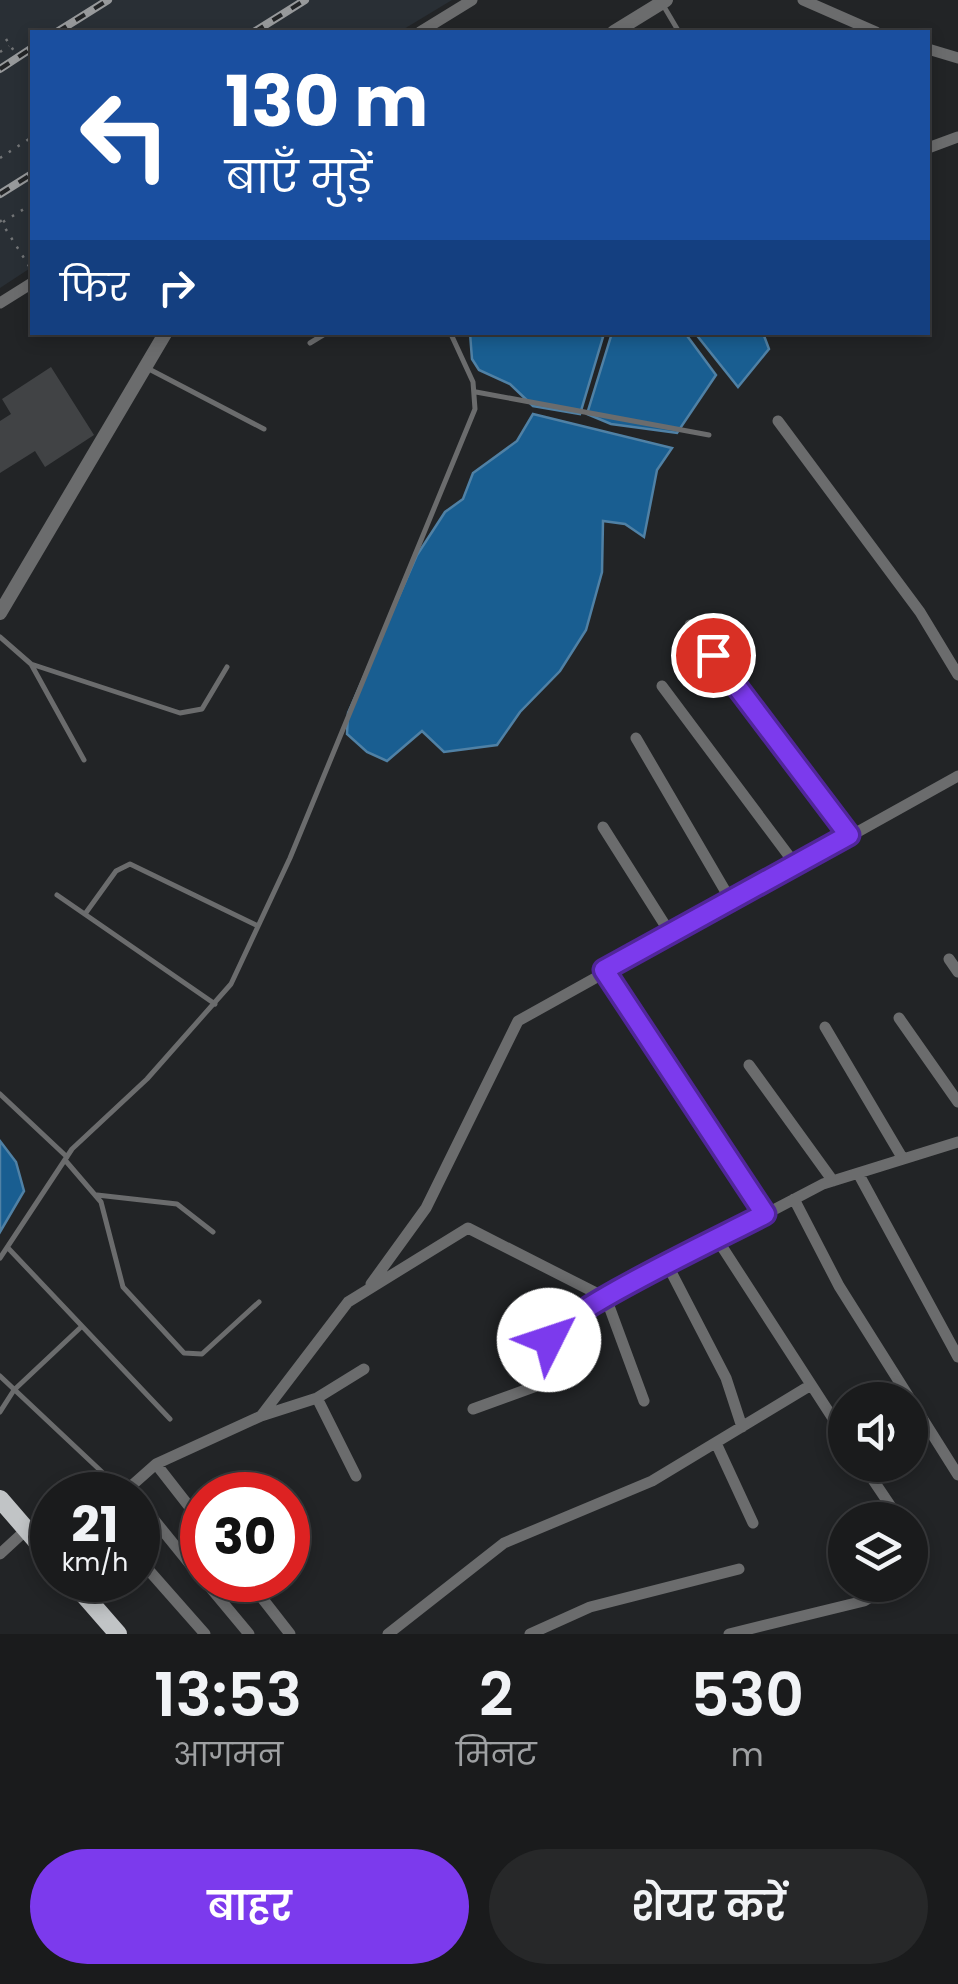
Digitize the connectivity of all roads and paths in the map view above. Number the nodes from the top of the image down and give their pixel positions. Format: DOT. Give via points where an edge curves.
graph roads {
  1 [pos="472,0"];
  2 [pos="804,0"];
  3 [pos="664,1"];
  4 [pos="423,30"];
  5 [pos="617,30"];
  6 [pos="678,30"];
  7 [pos="872,30"];
  8 [pos="6,39"];
  9 [pos="10,46"];
  10 [pos="930,50"];
  11 [pos="0,52"];
  12 [pos="16,54"];
  13 [pos="958,58"];
  14 [pos="958,137"];
  15 [pos="30,139"];
  16 [pos="930,147"];
  17 [pos="0,158"];
  18 [pos="30,205"];
  19 [pos="1,222"];
  20 [pos="28,266"];
  21 [pos="30,284"];
  22 [pos="0,303"];
  23 [pos="164,335"];
  24 [pos="323,335"];
  25 [pos="451,335"];
  26 [pos="310,343"];
  27 [pos="145,367"];
  28 [pos="476,392"];
  29 [pos="778,421"];
  30 [pos="264,429"];
  31 [pos="709,435"];
  32 [pos="0,613"];
  33 [pos="690,625"];
  34 [pos="0,637"];
  35 [pos="32,664"];
  36 [pos="228,667"];
  37 [pos="958,675"];
  38 [pos="662,686"];
  39 [pos="636,738"];
  40 [pos="84,760"];
  41 [pos="958,776"];
  42 [pos="603,826"];
  43 [pos="849,835"];
  44 [pos="795,864"];
  45 [pos="57,895"];
  46 [pos="730,899"];
  47 [pos="85,914"];
  48 [pos="258,926"];
  49 [pos="670,933"];
  50 [pos="949,959"];
  51 [pos="604,970"];
  52 [pos="958,972"];
  53 [pos="216,1004"];
  54 [pos="898,1018"];
  55 [pos="825,1027"];
  56 [pos="748,1065"];
  57 [pos="0,1094"];
  58 [pos="958,1102"];
  59 [pos="958,1142"];
  60 [pos="66,1159"];
  61 [pos="903,1159"];
  62 [pos="858,1173"];
  63 [pos="833,1181"];
  64 [pos="97,1195"];
  65 [pos="794,1199"];
  66 [pos="765,1214"];
  67 [pos="213,1232"];
  68 [pos="717,1240"];
  69 [pos="9,1249"];
  70 [pos="0,1258"];
  71 [pos="668,1266"];
  72 [pos="366,1291"];
  73 [pos="605,1297"];
  74 [pos="258,1302"];
  75 [pos="81,1327"];
  76 [pos="958,1357"];
  77 [pos="364,1369"];
  78 [pos="0,1376"];
  79 [pos="811,1386"];
  80 [pos="14,1390"];
  81 [pos="317,1398"];
  82 [pos="644,1401"];
  83 [pos="473,1410"];
  84 [pos="0,1412"];
  85 [pos="828,1412"];
  86 [pos="261,1416"];
  87 [pos="170,1419"];
  88 [pos="742,1427"];
  89 [pos="716,1443"];
  90 [pos="156,1464"];
  91 [pos="102,1472"];
  92 [pos="149,1472"];
  93 [pos="958,1475"];
  94 [pos="356,1476"];
  95 [pos="180,1495"];
  96 [pos="0,1499"];
  97 [pos="753,1523"];
  98 [pos="26,1530"];
  99 [pos="160,1530"];
  100 [pos="30,1534"];
  101 [pos="180,1553"];
  102 [pos="0,1554"];
  103 [pos="739,1569"];
  104 [pos="160,1583"];
  105 [pos="90,1602"];
  106 [pos="222,1602"];
  107 [pos="265,1602"];
  108 [pos="864,1602"];
  109 [pos="118,1634"];
  110 [pos="205,1634"];
  111 [pos="249,1634"];
  112 [pos="290,1634"];
  113 [pos="388,1634"];
  114 [pos="530,1634"];
  115 [pos="729,1634"];
  1 -- 4 [label="street"];
  2 -- 7 [label="street"];
  3 -- 5 [label="street"];
  3 -- 6 [label="lane"];
  8 -- 9 [label="path"];
  9 -- 11 [label="path"];
  9 -- 12 [label="path"];
  10 -- 13 [label="street"];
  14 -- 16 [label="street"];
  15 -- 17 [label="path"];
  18 -- 19 [label="path"];
  19 -- 20 [label="path"];
  21 -- 22 [label="street"];
  23 -- 27 [label="street"];
  24 -- 26 [label="lane"];
  25 -- 28 [label="lane"];
  27 -- 30 [label="lane"];
  27 -- 32 [label="street"];
  28 -- 31 [label="lane"];
  28 -- 48 [label="lane" via="446,479"];
  29 -- 37 [label="street" via="920,612"];
  33 -- 43 [label="street"];
  34 -- 35 [label="lane"];
  35 -- 36 [label="lane" via="180,713 202,709"];
  35 -- 40 [label="lane"];
  38 -- 44 [label="street"];
  39 -- 46 [label="street"];
  41 -- 43 [label="street"];
  42 -- 49 [label="street"];
  43 -- 44 [label="street"];
  44 -- 46 [label="street"];
  45 -- 47 [label="lane"];
  46 -- 49 [label="street"];
  47 -- 48 [label="lane" via="116,871 130,864"];
  47 -- 53 [label="lane"];
  48 -- 53 [label="lane"];
  49 -- 51 [label="street"];
  50 -- 52 [label="street"];
  51 -- 66 [label="street"];
  51 -- 72 [label="street" via="512,1027 426,1208"];
  53 -- 60 [label="lane"];
  54 -- 58 [label="street"];
  55 -- 61 [label="street"];
  56 -- 63 [label="street"];
  57 -- 60 [label="lane"];
  59 -- 61 [label="street"];
  60 -- 64 [label="lane"];
  60 -- 69 [label="lane"];
  61 -- 62 [label="street"];
  62 -- 63 [label="street"];
  62 -- 76 [label="street"];
  63 -- 65 [label="street"];
  64 -- 67 [label="lane" via="177,1204"];
  64 -- 74 [label="lane" via="123,1287 184,1353 202,1354"];
  65 -- 66 [label="street"];
  65 -- 93 [label="street" via="839,1286"];
  66 -- 68 [label="street"];
  68 -- 71 [label="street"];
  68 -- 79 [label="street"];
  69 -- 70 [label="lane"];
  69 -- 75 [label="lane"];
  71 -- 73 [label="street"];
  71 -- 88 [label="street" via="726,1378"];
  72 -- 73 [label="street" via="468,1228"];
  72 -- 86 [label="street" via="348,1302"];
  73 -- 82 [label="street"];
  73 -- 83 [label="street" via="550,1334 550,1381"];
  75 -- 80 [label="lane"];
  75 -- 87 [label="lane"];
  77 -- 81 [label="street"];
  78 -- 80 [label="lane"];
  79 -- 85 [label="street"];
  79 -- 88 [label="street"];
  80 -- 84 [label="lane"];
  80 -- 91 [label="lane"];
  81 -- 86 [label="street"];
  81 -- 94 [label="street"];
  86 -- 90 [label="street"];
  88 -- 89 [label="street"];
  89 -- 97 [label="street"];
  89 -- 113 [label="street" via="652,1481 504,1542"];
  90 -- 92 [label="street"];
  90 -- 95 [label="street"];
  96 -- 98 [label="highway"];
  98 -- 100 [label="highway"];
  98 -- 102 [label="street"];
  99 -- 101 [label="street"];
  103 -- 114 [label="street" via="590,1607"];
  104 -- 110 [label="street"];
  105 -- 109 [label="highway"];
  106 -- 111 [label="street"];
  107 -- 112 [label="street"];
  108 -- 115 [label="street"];
}
